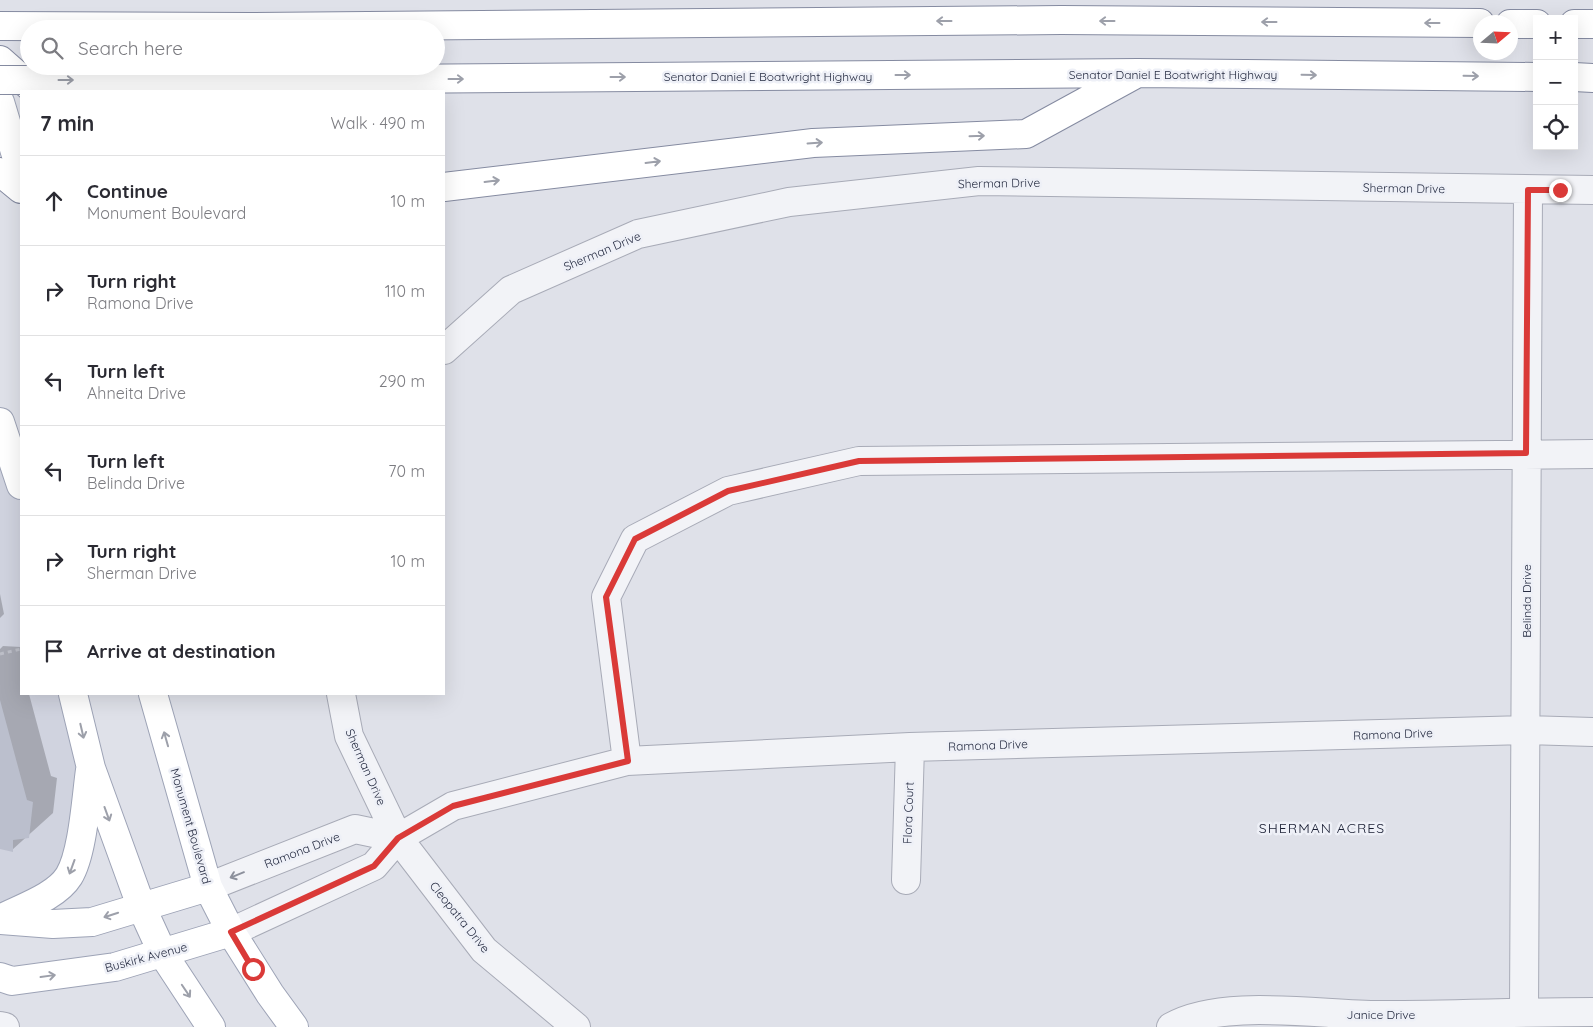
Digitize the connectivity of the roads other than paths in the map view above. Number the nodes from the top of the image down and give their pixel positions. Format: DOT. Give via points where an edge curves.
graph roads {
  1 [pos="1473,24"];
  2 [pos="1518,24"];
  3 [pos="1533,24"];
  4 [pos="1578,24"];
  5 [pos="1593,24"];
  6 [pos="445,25"];
  7 [pos="0,26"];
  8 [pos="20,26"];
  9 [pos="0,60"];
  10 [pos="1138,73"];
  11 [pos="1533,77"];
  12 [pos="1578,77"];
  13 [pos="1593,78"];
  14 [pos="0,80"];
  15 [pos="34,90"];
  16 [pos="0,102"];
  17 [pos="20,169"];
  18 [pos="0,172"];
  19 [pos="445,187"];
  20 [pos="20,188"];
  21 [pos="1528,190"];
  22 [pos="1593,190"];
  23 [pos="445,349"];
  24 [pos="0,422"];
  25 [pos="1526,453"];
  26 [pos="1593,454"];
  27 [pos="20,482"];
  28 [pos="73,695"];
  29 [pos="153,695"];
  30 [pos="341,695"];
  31 [pos="1526,730"];
  32 [pos="1593,732"];
  33 [pos="910,747"];
  34 [pos="628,761"];
  35 [pos="90,768"];
  36 [pos="398,838"];
  37 [pos="906,880"];
  38 [pos="208,887"];
  39 [pos="141,906"];
  40 [pos="0,920"];
  41 [pos="231,932"];
  42 [pos="163,954"];
  43 [pos="0,977"];
  44 [pos="1524,1012"];
  45 [pos="1593,1012"];
  46 [pos="1383,1021"];
  47 [pos="0,1026"];
  48 [pos="5,1027"];
  49 [pos="211,1027"];
  50 [pos="294,1027"];
  51 [pos="576,1027"];
  52 [pos="1171,1027"];
  1 -- 6 [label="main road, one-way" via="1051,20"];
  2 -- 3 [label="main road"];
  4 -- 5 [label="main road"];
  8 -- 7 [label="main road, one-way"];
  9 -- 15 [label="main road"];
  10 -- 11 [label="main road, Senator Daniel E Boatwright Highway, one-way"];
  14 -- 10 [label="main road, Senator Daniel E Boatwright Highway, one-way, bridge"];
  19 -- 10 [label="main road, one-way" via="813,143 1026,134"];
  12 -- 13 [label="main road"];
  16 -- 17 [label="main road"];
  18 -- 20 [label="main road"];
  21 -- 22 [label="street, Sherman Drive"];
  21 -- 23 [label="street, Sherman Drive" via="979,181 789,202 638,234 511,290"];
  21 -- 25 [label="street, Belinda Drive"];
  24 -- 27 [label="main road"];
  25 -- 26 [label="street"];
  25 -- 31 [label="street, Belinda Drive"];
  25 -- 34 [label="street" via="859,461 728,491 635,539 606,597"];
  28 -- 35 [label="main road, one-way"];
  38 -- 29 [label="main road, Monument Boulevard, one-way"];
  30 -- 36 [label="street, Sherman Drive" via="349,736"];
  31 -- 32 [label="street, Ramona Drive"];
  31 -- 33 [label="street, Ramona Drive"];
  31 -- 44 [label="street, Belinda Drive"];
  33 -- 34 [label="street, Ramona Drive"];
  33 -- 37 [label="street, Flora Court"];
  34 -- 36 [label="street, Ramona Drive" via="453,806"];
  35 -- 39 [label="main road, one-way"];
  35 -- 40 [label="main road, one-way" via="77,853 68,877 52,892"];
  36 -- 38 [label="street, Ramona Drive, one-way" via="355,829"];
  36 -- 41 [label="street, Ramona Drive" via="374,866"];
  36 -- 51 [label="street, Cleopatra Drive" via="484,950"];
  38 -- 39 [label="main road"];
  38 -- 41 [label="main road, Monument Boulevard"];
  39 -- 40 [label="main road, one-way" via="92,922 53,924"];
  39 -- 42 [label="main road"];
  41 -- 42 [label="main road, Buskirk Avenue"];
  41 -- 50 [label="main road, Monument Boulevard"];
  43 -- 42 [label="main road, Buskirk Avenue, one-way" via="12,980 115,967"];
  42 -- 49 [label="main road, one-way"];
  44 -- 45 [label="street, Janice Drive"];
  44 -- 46 [label="street, Janice Drive"];
  46 -- 52 [label="street, Janice Drive" via="1239,1011 1186,1018"];
  47 -- 48 [label="street"];
}
